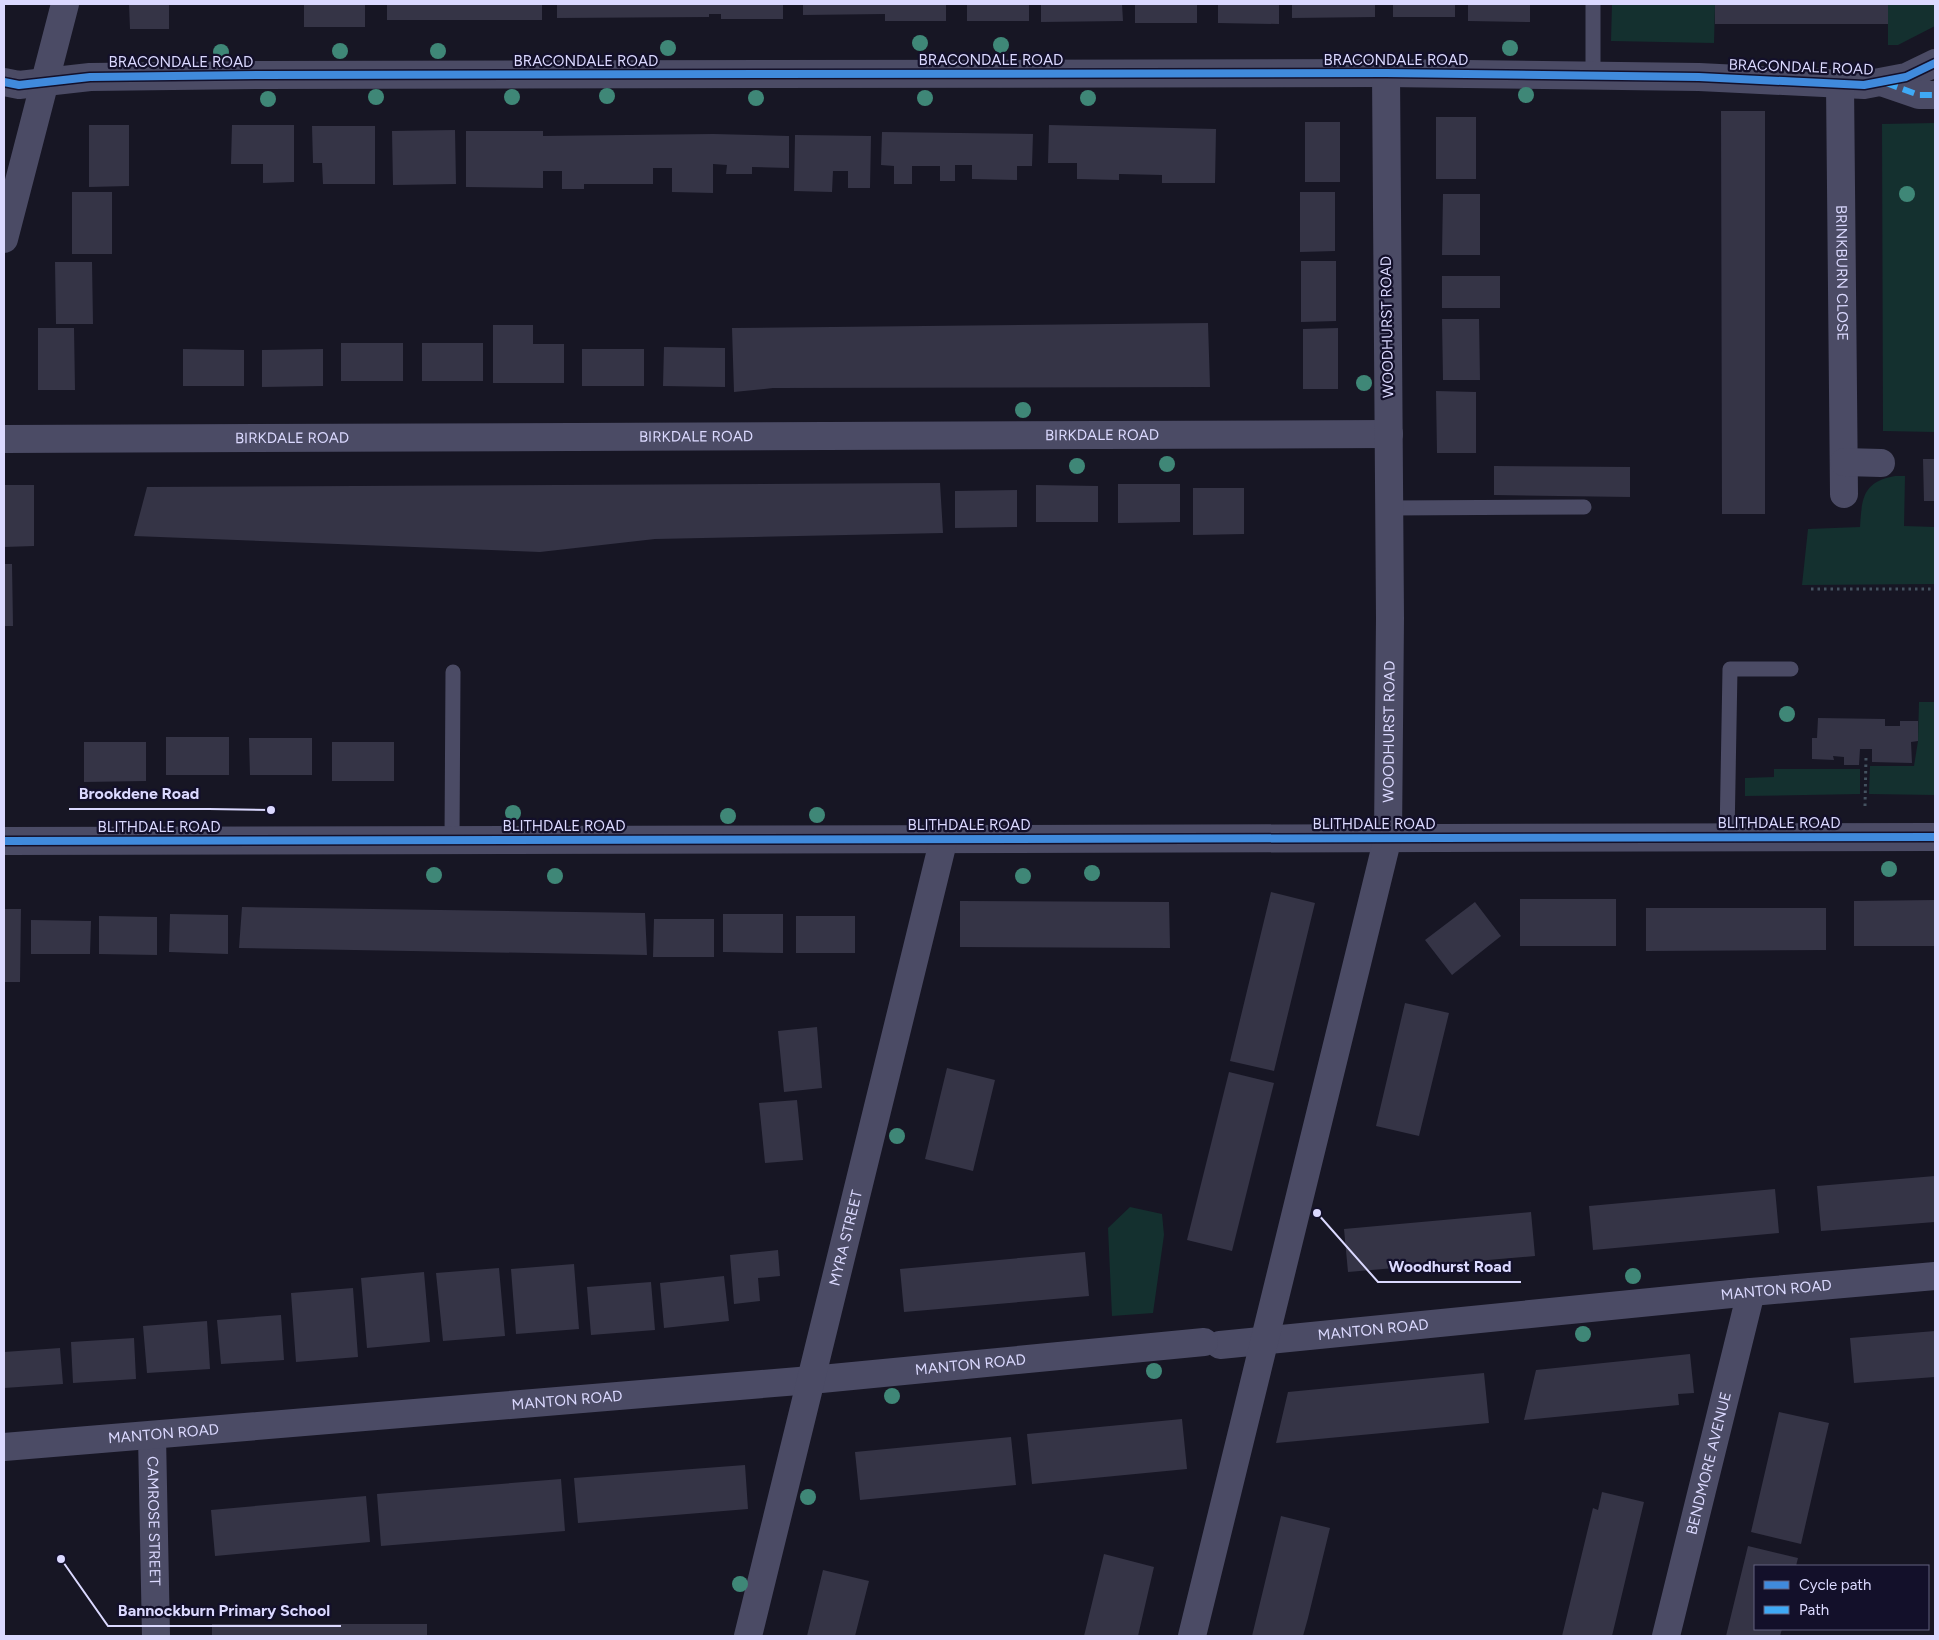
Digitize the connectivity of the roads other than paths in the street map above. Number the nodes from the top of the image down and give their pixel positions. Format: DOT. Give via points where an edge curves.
graph roads {
  1 [pos="65,4"];
  2 [pos="1593,4"];
  3 [pos="1935,63"];
  4 [pos="1386,73"];
  5 [pos="1593,76"];
  6 [pos="4,82"];
  7 [pos="1884,82"];
  8 [pos="43,83"];
  9 [pos="1840,84"];
  10 [pos="1935,95"];
  11 [pos="4,239"];
  12 [pos="1388,434"];
  13 [pos="4,439"];
  14 [pos="1844,462"];
  15 [pos="1881,462"];
  16 [pos="1844,494"];
  17 [pos="1584,507"];
  18 [pos="1390,508"];
  19 [pos="1791,669"];
  20 [pos="453,672"];
  21 [pos="1388,837"];
  22 [pos="1727,837"];
  23 [pos="1935,837"];
  24 [pos="944,838"];
  25 [pos="452,840"];
  26 [pos="4,841"];
  27 [pos="1935,1276"];
  28 [pos="1751,1292"];
  29 [pos="1266,1339"];
  30 [pos="811,1380"];
  31 [pos="152,1436"];
  32 [pos="4,1447"];
  33 [pos="156,1636"];
  34 [pos="748,1636"];
  35 [pos="1192,1636"];
  36 [pos="1666,1636"];
  1 -- 8 [label="street"];
  2 -- 5 [label="lane"];
  3 -- 7 [label="street, BRACONDALE ROAD" via="1906,77"];
  4 -- 5 [label="street, BRACONDALE ROAD"];
  4 -- 8 [label="street, BRACONDALE ROAD" via="90,77"];
  4 -- 12 [label="street, WOODHURST ROAD"];
  5 -- 9 [label="street, BRACONDALE ROAD"];
  6 -- 8 [label="street, BRACONDALE ROAD" via="19,85"];
  7 -- 9 [label="street, BRACONDALE ROAD"];
  7 -- 10 [label="street, BRACONDALE ROAD" via="1920,95"];
  8 -- 11 [label="street"];
  9 -- 14 [label="street, BRINKBURN CLOSE"];
  12 -- 13 [label="street, BIRKDALE ROAD"];
  12 -- 18 [label="street, WOODHURST ROAD"];
  14 -- 15 [label="street"];
  14 -- 16 [label="street, BRINKBURN CLOSE"];
  17 -- 18 [label="lane"];
  18 -- 21 [label="street, WOODHURST ROAD"];
  19 -- 22 [label="lane" via="1730,669"];
  20 -- 25 [label="lane"];
  21 -- 22 [label="street, BLITHDALE ROAD"];
  21 -- 24 [label="street, BLITHDALE ROAD"];
  21 -- 29 [label="street, WOODHURST ROAD"];
  22 -- 23 [label="street, BLITHDALE ROAD"];
  24 -- 25 [label="street, BLITHDALE ROAD"];
  24 -- 30 [label="street, MYRA STREET"];
  25 -- 26 [label="street, BLITHDALE ROAD"];
  27 -- 28 [label="street, MANTON ROAD"];
  28 -- 29 [label="street, MANTON ROAD"];
  28 -- 36 [label="street, BENDMORE AVENUE"];
  29 -- 30 [label="street, MANTON ROAD"];
  29 -- 35 [label="street, WOODHURST ROAD"];
  30 -- 31 [label="street, MANTON ROAD"];
  30 -- 34 [label="street, MYRA STREET"];
  31 -- 32 [label="street, MANTON ROAD"];
  31 -- 33 [label="street, CAMROSE STREET"];
}
